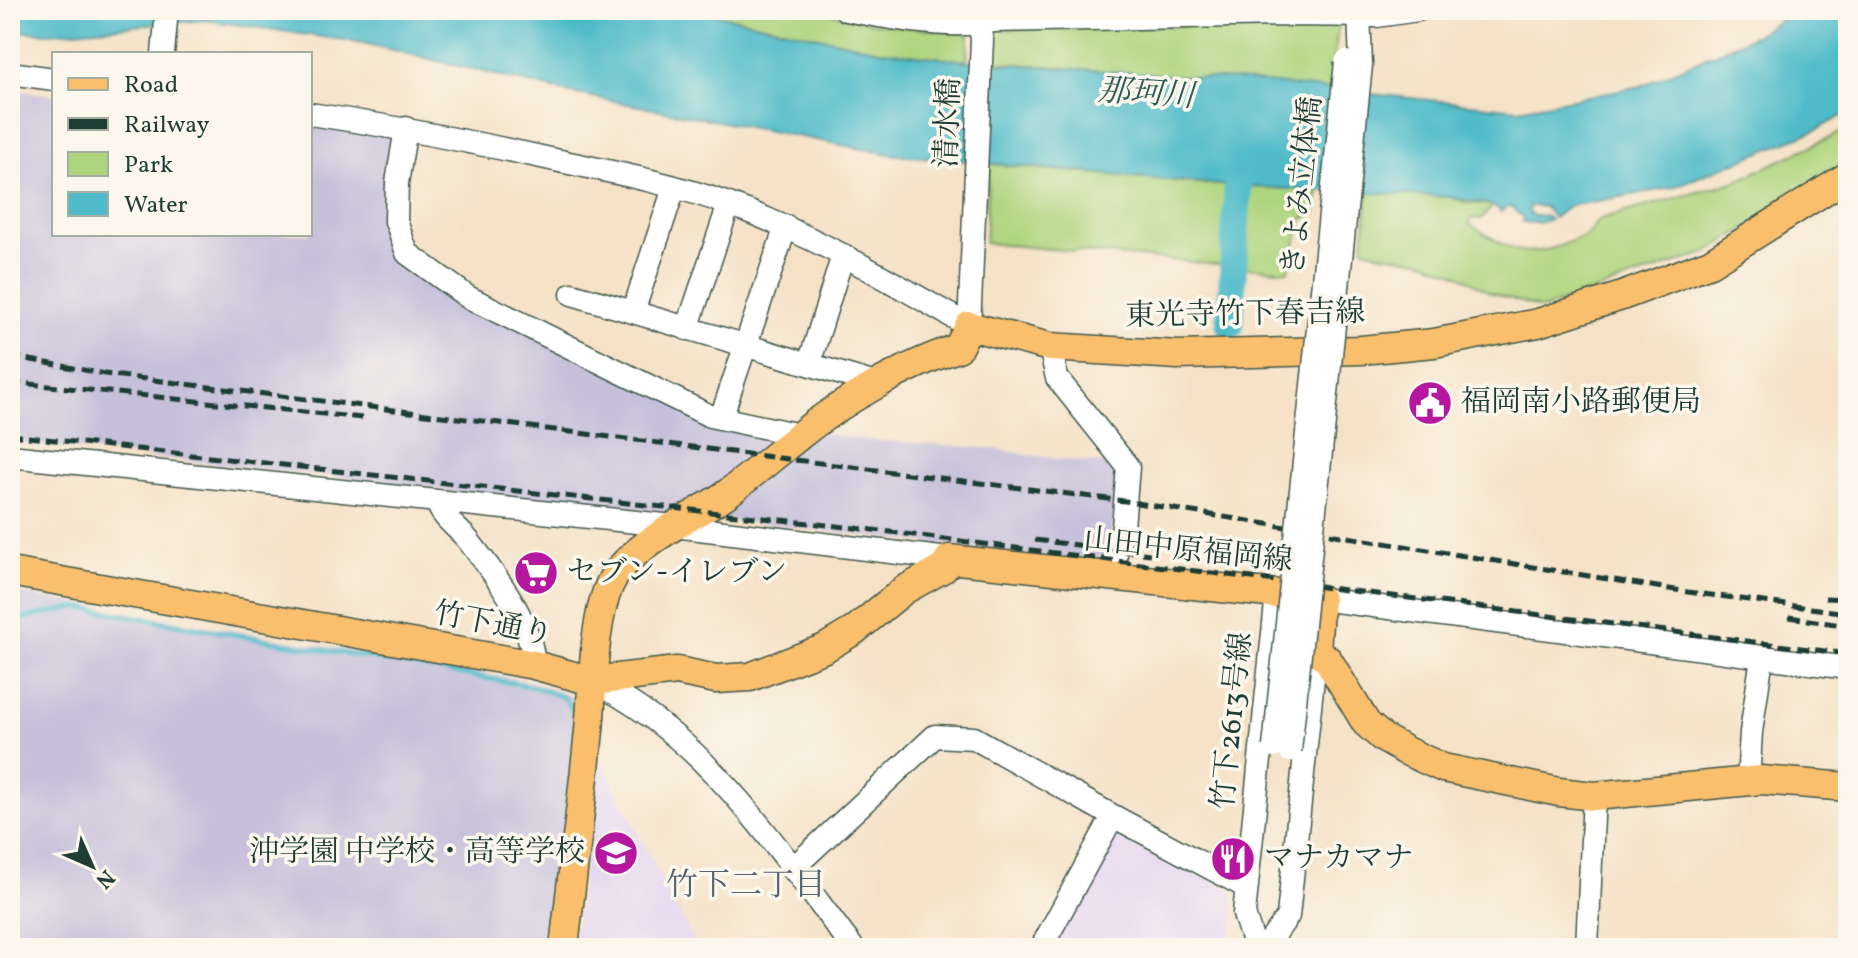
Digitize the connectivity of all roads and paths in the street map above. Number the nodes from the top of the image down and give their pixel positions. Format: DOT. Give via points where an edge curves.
graph roads {
  1 [pos="167,10"];
  2 [pos="846,10"];
  3 [pos="1418,10"];
  4 [pos="1359,13"];
  5 [pos="980,25"];
  6 [pos="163,52"];
  7 [pos="10,73"];
  8 [pos="52,79"];
  9 [pos="312,114"];
  10 [pos="406,128"];
  11 [pos="1848,176"];
  12 [pos="674,188"];
  13 [pos="729,204"];
  14 [pos="786,226"];
  15 [pos="843,255"];
  16 [pos="572,294"];
  17 [pos="633,312"];
  18 [pos="969,326"];
  19 [pos="687,329"];
  20 [pos="744,347"];
  21 [pos="1050,347"];
  22 [pos="809,364"];
  23 [pos="879,385"];
  24 [pos="721,418"];
  25 [pos="800,435"];
  26 [pos="10,456"];
  27 [pos="437,502"];
  28 [pos="674,526"];
  29 [pos="949,559"];
  30 [pos="10,572"];
  31 [pos="1110,577"];
  32 [pos="1277,594"];
  33 [pos="1320,599"];
  34 [pos="1316,650"];
  35 [pos="1762,657"];
  36 [pos="534,665"];
  37 [pos="1848,668"];
  38 [pos="592,681"];
  39 [pos="1748,783"];
  40 [pos="1848,787"];
  41 [pos="1594,796"];
  42 [pos="1113,816"];
  43 [pos="792,869"];
  44 [pos="1246,887"];
  45 [pos="564,948"];
  46 [pos="853,948"];
  47 [pos="1041,948"];
  48 [pos="1260,948"];
  49 [pos="1587,948"];
  1 -- 6 [label="street"];
  2 -- 5 [label="street"];
  3 -- 4 [label="street"];
  4 -- 5 [label="street"];
  4 -- 48 [label="street, きよみ立体橋, bridge" via="1282,749 1257,913"];
  5 -- 18 [label="street, 清水橋"];
  7 -- 8 [label="street"];
  9 -- 10 [label="street"];
  10 -- 12 [label="street"];
  10 -- 24 [label="street" via="396,221 407,253 468,297"];
  11 -- 21 [label="main road, 東光寺竹下春吉線" via="1710,263 1538,323 1434,343 1361,350 1178,355"];
  12 -- 13 [label="street"];
  12 -- 17 [label="street"];
  13 -- 14 [label="street"];
  13 -- 19 [label="street"];
  14 -- 15 [label="street"];
  14 -- 20 [label="street"];
  15 -- 18 [label="street"];
  15 -- 22 [label="street"];
  16 -- 17 [label="street"];
  17 -- 19 [label="street"];
  18 -- 21 [label="main road, 東光寺竹下春吉線"];
  18 -- 23 [label="main road" via="958,348"];
  19 -- 20 [label="street"];
  20 -- 22 [label="street"];
  20 -- 24 [label="street"];
  21 -- 31 [label="street" via="1057,378 1128,467 1123,527"];
  22 -- 23 [label="street"];
  23 -- 25 [label="main road"];
  24 -- 25 [label="street"];
  25 -- 28 [label="main road" via="728,492"];
  26 -- 27 [label="street"];
  27 -- 28 [label="street"];
  27 -- 36 [label="street" via="506,594 530,638"];
  28 -- 29 [label="street"];
  28 -- 38 [label="main road" via="621,567 609,586"];
  29 -- 31 [label="main road, 山田中原福岡線"];
  29 -- 38 [label="main road" via="944,568 904,590 825,648 750,677 716,679 677,671"];
  30 -- 36 [label="main road, 竹下通り"];
  31 -- 32 [label="main road, 山田中原福岡線"];
  32 -- 33 [label="main road, 山田中原福岡線"];
  32 -- 44 [label="street, 竹下2613号線"];
  33 -- 34 [label="main road, 山田中原福岡線"];
  33 -- 35 [label="street"];
  34 -- 41 [label="main road" via="1328,660 1366,723 1406,751 1443,768"];
  34 -- 48 [label="street" via="1288,916"];
  35 -- 37 [label="street"];
  35 -- 39 [label="street"];
  36 -- 38 [label="main road, 竹下通り"];
  38 -- 43 [label="street, 竹下通り" via="628,699 693,751"];
  38 -- 45 [label="main road"];
  39 -- 40 [label="main road"];
  39 -- 41 [label="main road"];
  41 -- 49 [label="street"];
  42 -- 43 [label="street" via="974,738 935,736"];
  42 -- 44 [label="street"];
  42 -- 47 [label="street"];
  43 -- 46 [label="street, 竹下通り"];
  44 -- 48 [label="street, 竹下2613号線" via="1244,914"];
}
